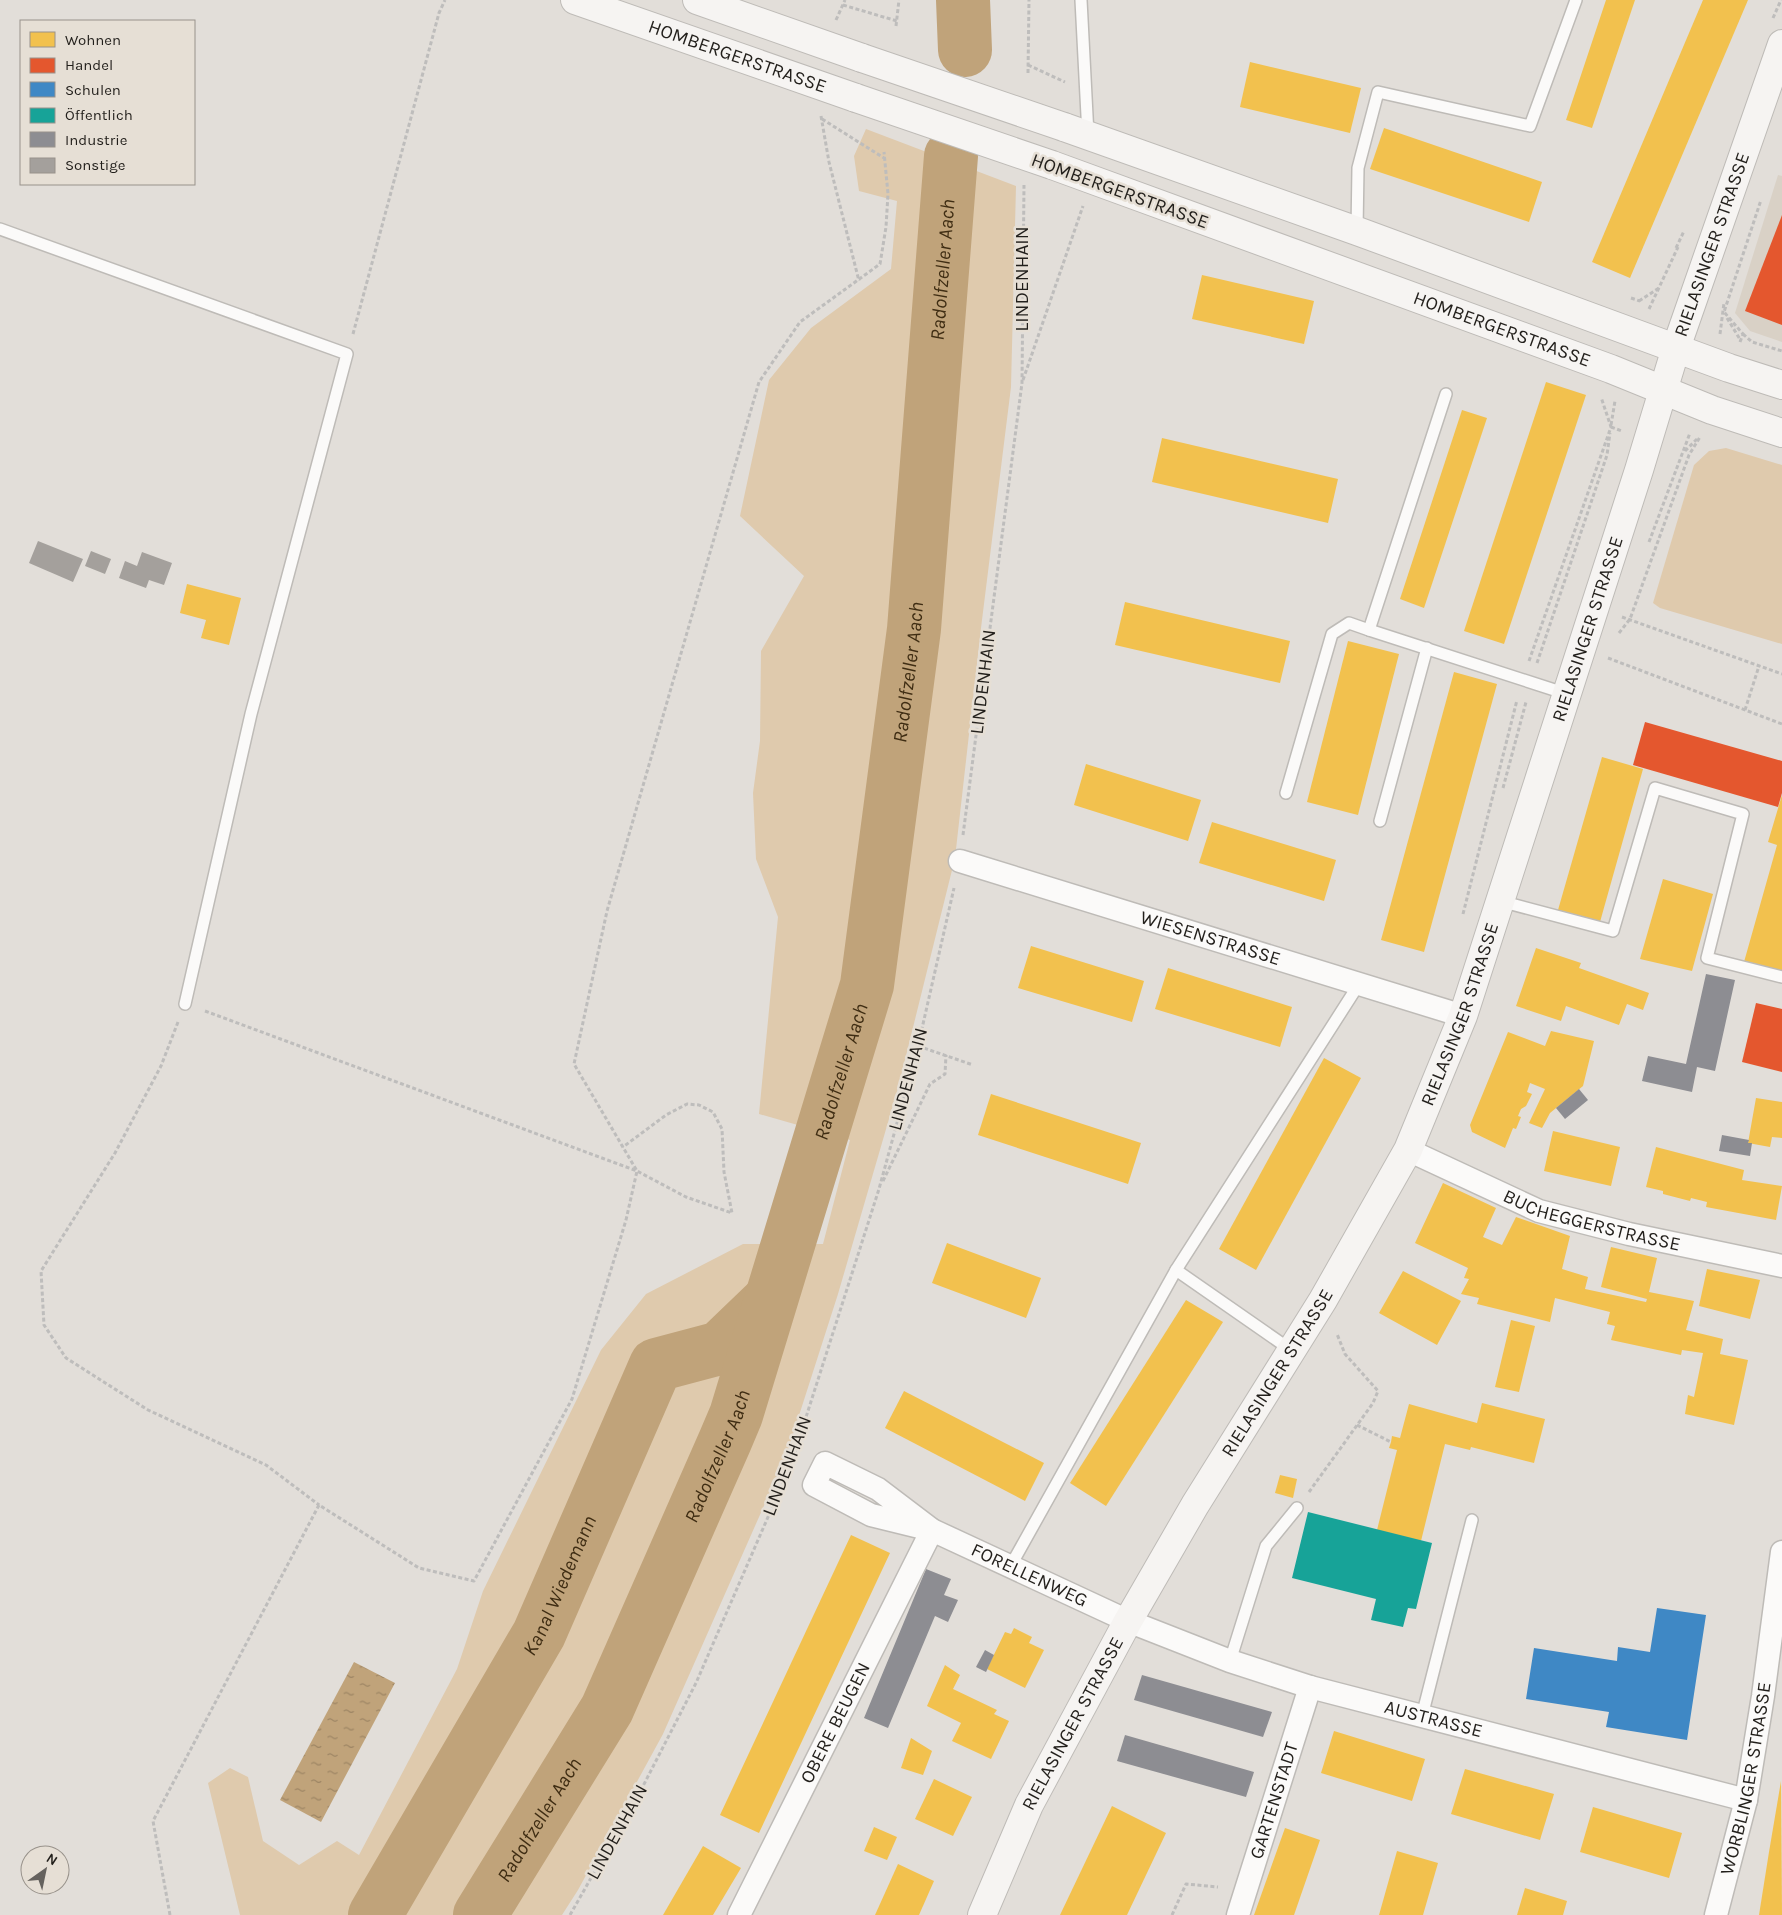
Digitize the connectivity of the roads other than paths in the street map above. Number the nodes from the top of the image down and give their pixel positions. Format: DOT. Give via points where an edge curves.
graph roads {
  1 [pos="575,0"];
  2 [pos="698,0"];
  3 [pos="1082,0"];
  4 [pos="1576,0"];
  5 [pos="1782,44"];
  6 [pos="1076,131"];
  7 [pos="0,229"];
  8 [pos="1357,231"];
  9 [pos="1676,348"];
  10 [pos="1782,385"];
  11 [pos="1663,390"];
  12 [pos="1446,394"];
  13 [pos="1782,433"];
  14 [pos="1369,630"];
  15 [pos="1427,648"];
  16 [pos="1567,694"];
  17 [pos="1286,793"];
  18 [pos="1380,822"];
  19 [pos="960,861"];
  20 [pos="1500,901"];
  21 [pos="1782,977"];
  22 [pos="1358,984"];
  23 [pos="185,1004"];
  24 [pos="1463,1016"];
  25 [pos="1408,1150"];
  26 [pos="1782,1266"];
  27 [pos="1176,1270"];
  28 [pos="1291,1350"];
  29 [pos="1297,1508"];
  30 [pos="1472,1520"];
  31 [pos="932,1530"];
  32 [pos="1782,1552"];
  33 [pos="1010,1567"];
  34 [pos="1128,1621"];
  35 [pos="1230,1661"];
  36 [pos="1310,1687"];
  37 [pos="1773,1699"];
  38 [pos="1422,1716"];
  39 [pos="1746,1800"];
  40 [pos="739,1915"];
  41 [pos="982,1915"];
  42 [pos="1238,1915"];
  43 [pos="1716,1915"];
  1 -- 11 [label="main road, HOMBERGERSTRASSE, bridge" via="1052,165"];
  2 -- 6 [label="main road, HOMBERGERSTRASSE, bridge"];
  3 -- 6 [label="lane" via="1086,92"];
  4 -- 8 [label="lane" via="1530,126 1378,92 1358,168"];
  5 -- 9 [label="main road, RIELASINGER STRASSE"];
  6 -- 8 [label="main road, HOMBERGERSTRASSE"];
  7 -- 23 [label="lane" via="347,354 251,714"];
  8 -- 9 [label="main road, HOMBERGERSTRASSE"];
  9 -- 10 [label="main road, HOMBERGERSTRASSE"];
  9 -- 11 [label="main road, RIELASINGER STRASSE"];
  11 -- 13 [label="main road, HOMBERGERSTRASSE"];
  11 -- 16 [label="main road, RIELASINGER STRASSE"];
  12 -- 14 [label="lane"];
  14 -- 15 [label="lane"];
  14 -- 17 [label="lane" via="1349,623 1332,634"];
  15 -- 16 [label="lane"];
  15 -- 18 [label="lane"];
  16 -- 20 [label="main road, RIELASINGER STRASSE"];
  19 -- 22 [label="street, WIESENSTRASSE"];
  20 -- 21 [label="lane" via="1613,931 1655,788 1743,814 1707,958"];
  20 -- 24 [label="main road, RIELASINGER STRASSE"];
  22 -- 24 [label="street, WIESENSTRASSE"];
  22 -- 27 [label="lane"];
  24 -- 25 [label="main road, RIELASINGER STRASSE"];
  25 -- 26 [label="street, BUCHEGGERSTRASSE" via="1539,1211 1629,1234"];
  25 -- 28 [label="main road, RIELASINGER STRASSE"];
  27 -- 28 [label="lane"];
  27 -- 33 [label="lane"];
  28 -- 34 [label="main road, RIELASINGER STRASSE"];
  29 -- 35 [label="lane" via="1266,1546"];
  30 -- 38 [label="lane"];
  31 -- 33 [label="street, FORELLENWEG"];
  31 -- 40 [label="street, OBERE BEUGEN"];
  32 -- 37 [label="street, WORBLINGER STRASSE"];
  33 -- 34 [label="street, FORELLENWEG"];
  34 -- 35 [label="street, AUSTRASSE"];
  34 -- 41 [label="main road, RIELASINGER STRASSE" via="1029,1805"];
  35 -- 36 [label="street, AUSTRASSE"];
  36 -- 38 [label="street, AUSTRASSE"];
  36 -- 42 [label="street, GARTENSTADT"];
  37 -- 39 [label="street, WORBLINGER STRASSE"];
  38 -- 39 [label="street, AUSTRASSE"];
  39 -- 43 [label="street, WORBLINGER STRASSE"];
}
